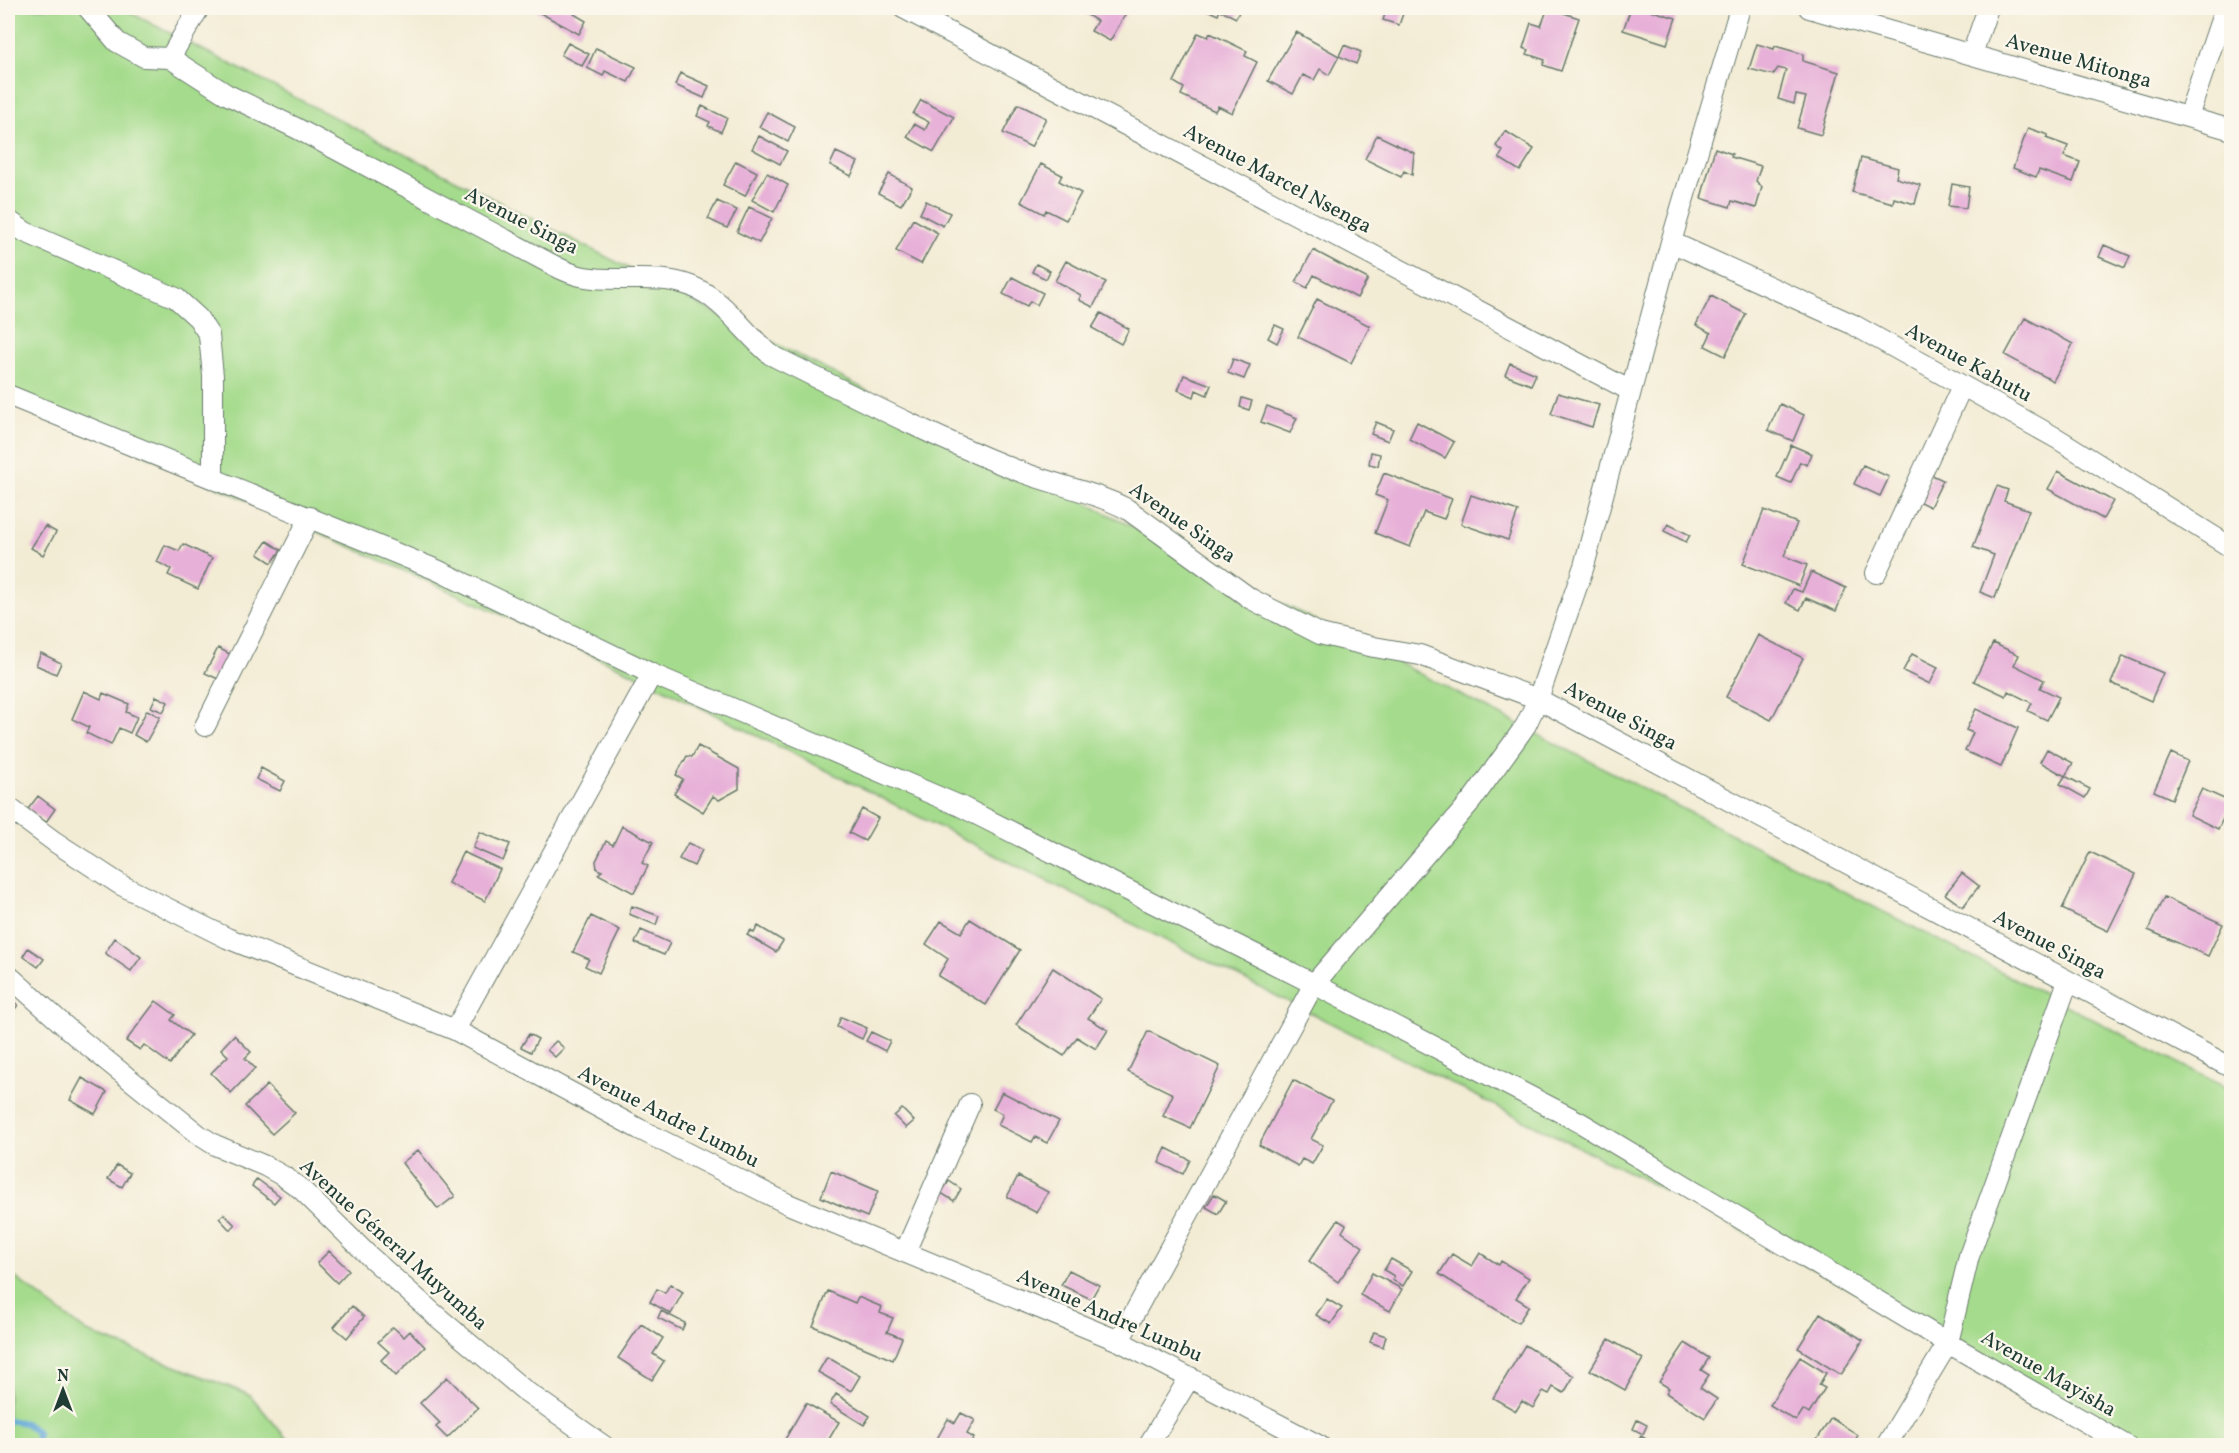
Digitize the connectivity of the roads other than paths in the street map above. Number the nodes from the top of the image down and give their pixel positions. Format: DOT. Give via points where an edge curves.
graph roads {
  1 [pos="88,8"];
  2 [pos="199,8"];
  3 [pos="903,8"];
  4 [pos="1740,8"];
  5 [pos="1809,8"];
  6 [pos="1988,8"];
  7 [pos="2224,8"];
  8 [pos="1972,54"];
  9 [pos="170,58"];
  10 [pos="2188,117"];
  11 [pos="2232,130"];
  12 [pos="8,220"];
  13 [pos="1671,242"];
  14 [pos="1962,386"];
  15 [pos="1631,391"];
  16 [pos="8,395"];
  17 [pos="213,477"];
  18 [pos="310,517"];
  19 [pos="2232,548"];
  20 [pos="1876,573"];
  21 [pos="652,674"];
  22 [pos="1538,699"];
  23 [pos="205,726"];
  24 [pos="8,807"];
  25 [pos="8,975"];
  26 [pos="2068,981"];
  27 [pos="1314,984"];
  28 [pos="455,1030"];
  29 [pos="2232,1068"];
  30 [pos="970,1104"];
  31 [pos="905,1252"];
  32 [pos="1119,1341"];
  33 [pos="1948,1343"];
  34 [pos="1190,1377"];
  35 [pos="604,1446"];
  36 [pos="1148,1446"];
  37 [pos="1320,1446"];
  38 [pos="1886,1446"];
  39 [pos="2127,1446"];
  1 -- 9 [label="street, Avenue Singa" via="117,42 144,57"];
  2 -- 9 [label="street"];
  3 -- 15 [label="street, Avenue Marcel Nsenga"];
  4 -- 13 [label="street"];
  5 -- 8 [label="street, Avenue Mitonga"];
  6 -- 8 [label="street"];
  7 -- 10 [label="street"];
  8 -- 10 [label="street, Avenue Mitonga"];
  9 -- 22 [label="street, Avenue Singa" via="226,94 568,272 586,278 672,280 693,287 737,320 771,355 952,443 1127,509 1251,599 1320,634 1420,655"];
  10 -- 11 [label="street, Avenue Mitonga"];
  12 -- 17 [label="street" via="25,232 176,298 198,318 209,335 213,376"];
  13 -- 14 [label="street, Avenue Kahutu" via="1852,324"];
  13 -- 15 [label="street"];
  14 -- 19 [label="street, Avenue Kahutu" via="2058,439"];
  14 -- 20 [label="street"];
  15 -- 22 [label="street" via="1584,566"];
  16 -- 17 [label="street, Avenue Mayisha"];
  17 -- 18 [label="street, Avenue Mayisha"];
  18 -- 21 [label="street, Avenue Mayisha" via="437,570"];
  18 -- 23 [label="street"];
  21 -- 27 [label="street, Avenue Mayisha" via="960,806"];
  21 -- 28 [label="street"];
  22 -- 26 [label="street, Avenue Singa"];
  22 -- 27 [label="street" via="1526,725 1472,800"];
  24 -- 28 [label="street, Avenue Andre Lumbu" via="121,885 227,938"];
  25 -- 35 [label="street, Avenue Géneral Muyumba" via="76,1036 199,1135 265,1166 301,1189 434,1314 524,1390"];
  26 -- 29 [label="street, Avenue Singa"];
  26 -- 33 [label="street" via="1969,1256"];
  27 -- 32 [label="street"];
  27 -- 33 [label="street, Avenue Mayisha" via="1581,1123"];
  28 -- 31 [label="street, Avenue Andre Lumbu" via="778,1199"];
  30 -- 31 [label="street"];
  31 -- 32 [label="street, Avenue Andre Lumbu"];
  32 -- 34 [label="street, Avenue Andre Lumbu"];
  33 -- 38 [label="street"];
  33 -- 39 [label="street, Avenue Mayisha"];
  34 -- 36 [label="street"];
  34 -- 37 [label="street, Avenue Andre Lumbu"];
}
